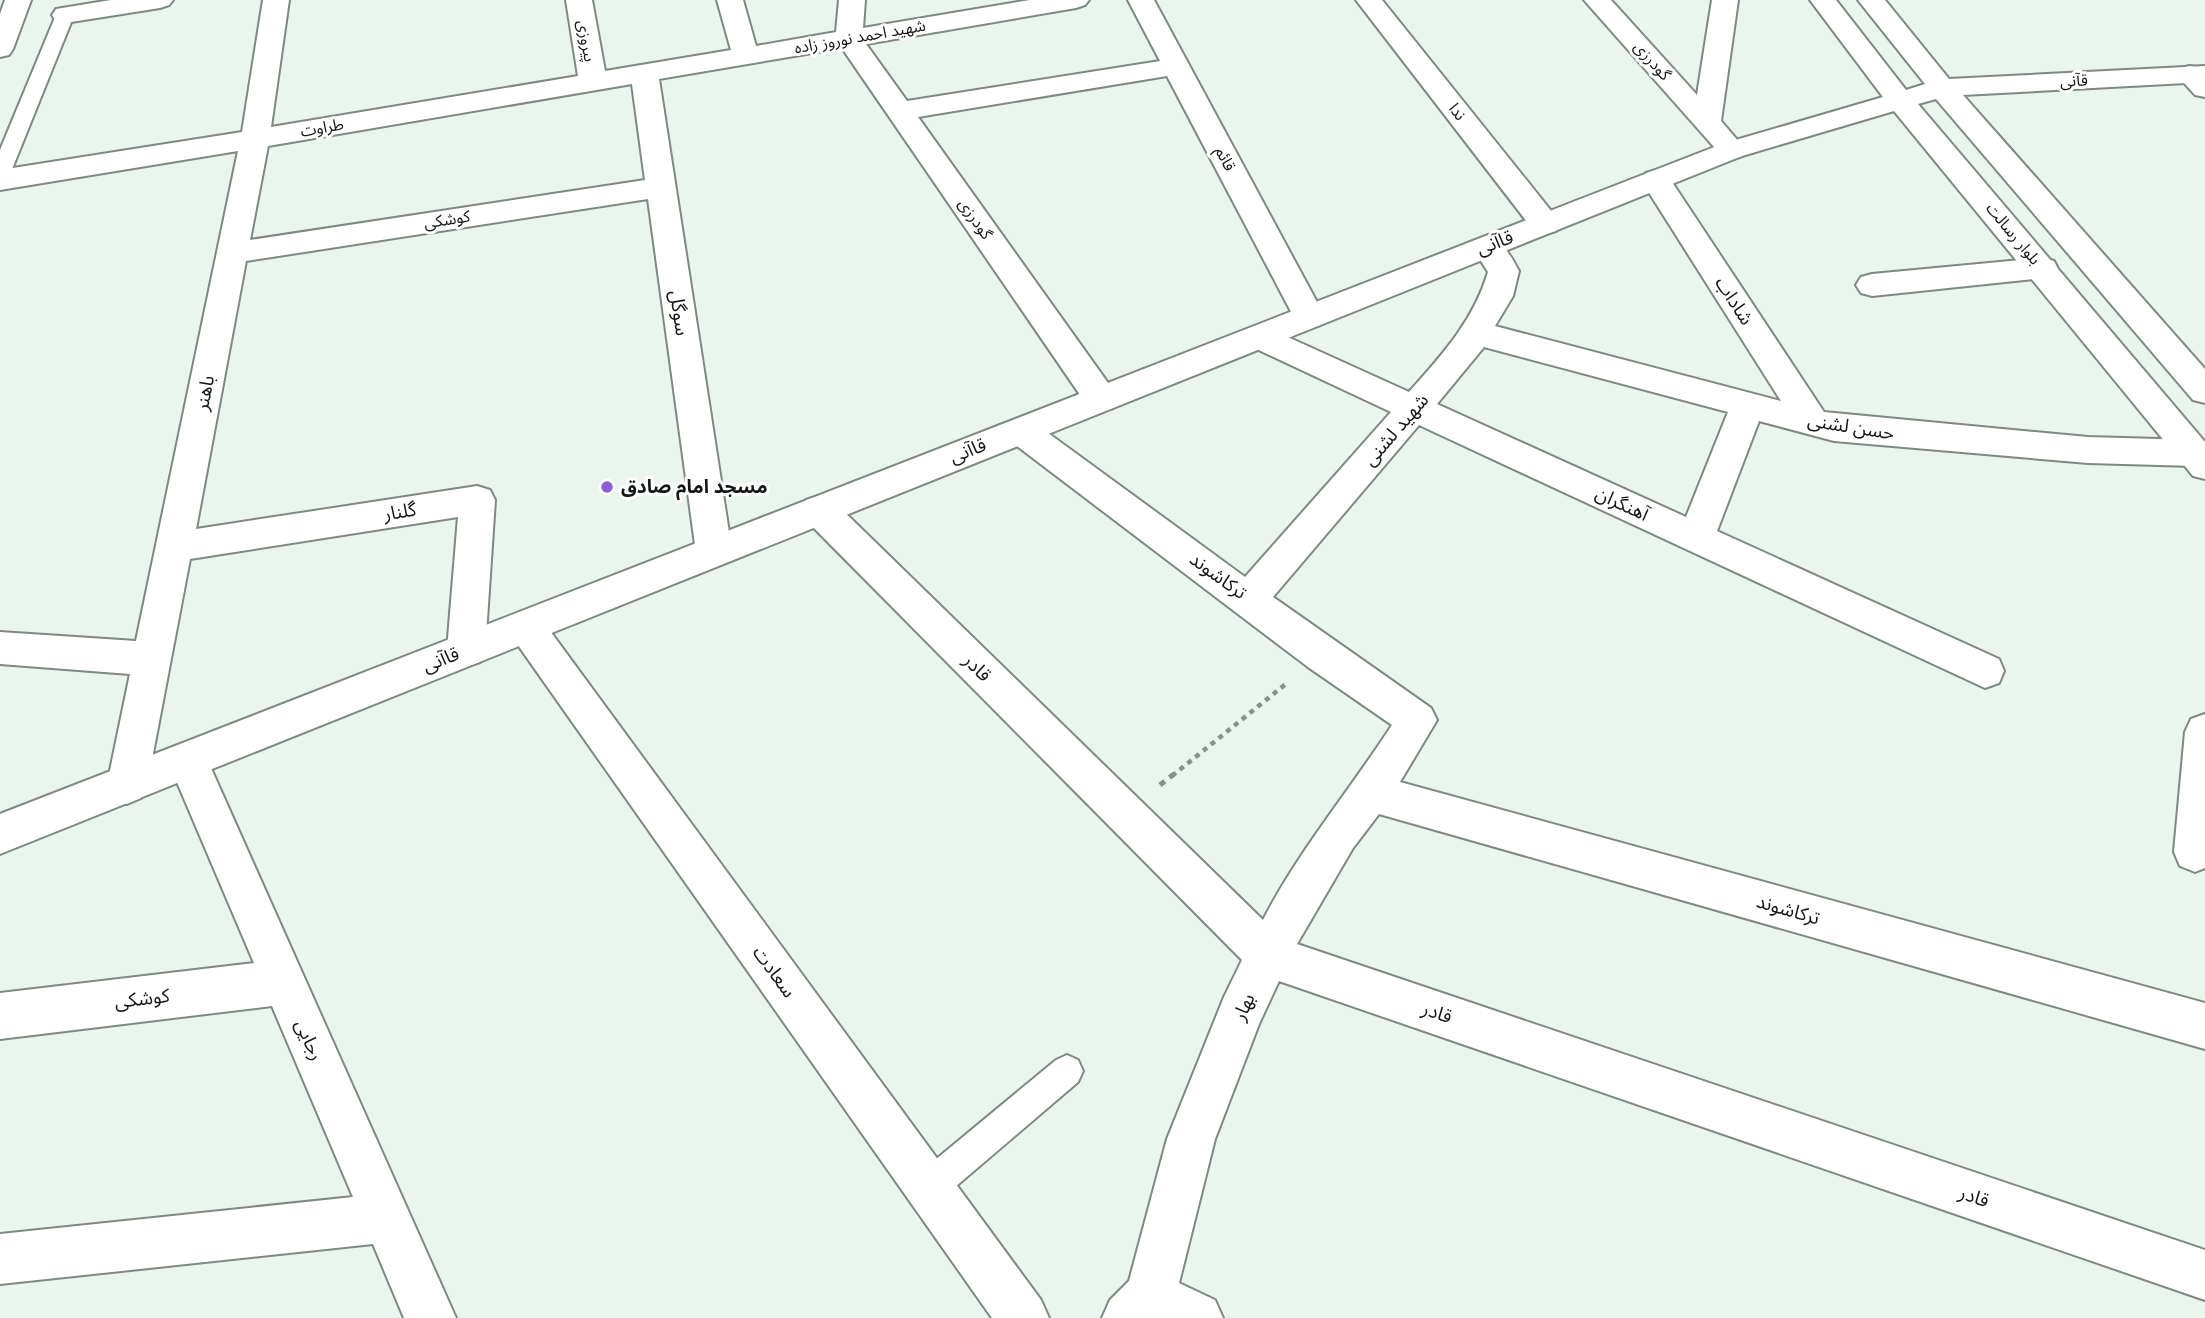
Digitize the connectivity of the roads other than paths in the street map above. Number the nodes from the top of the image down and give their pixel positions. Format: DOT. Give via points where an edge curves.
graph roads {
  1 [pos="18,0"];
  2 [pos="160,0"];
  3 [pos="276,0"];
  4 [pos="579,0"];
  5 [pos="730,0"];
  6 [pos="852,0"];
  7 [pos="1076,0"];
  8 [pos="1141,0"];
  9 [pos="1369,0"];
  10 [pos="1597,0"];
  11 [pos="1725,0"];
  12 [pos="1823,0"];
  13 [pos="1871,0"];
  14 [pos="133,2"];
  15 [pos="990,7"];
  16 [pos="65,15"];
  17 [pos="849,39"];
  18 [pos="0,49"];
  19 [pos="746,56"];
  20 [pos="1176,66"];
  21 [pos="644,73"];
  22 [pos="2200,79"];
  23 [pos="593,82"];
  24 [pos="1942,88"];
  25 [pos="1899,99"];
  26 [pos="900,111"];
  27 [pos="1707,123"];
  28 [pos="255,139"];
  29 [pos="1732,150"];
  30 [pos="0,174"];
  31 [pos="0,180"];
  32 [pos="1656,180"];
  33 [pos="660,187"];
  34 [pos="1545,224"];
  35 [pos="1487,247"];
  36 [pos="233,253"];
  37 [pos="2043,269"];
  38 [pos="1872,285"];
  39 [pos="1309,317"];
  40 [pos="1476,333"];
  41 [pos="1259,337"];
  42 [pos="2205,391"];
  43 [pos="1101,399"];
  44 [pos="1748,405"];
  45 [pos="1415,409"];
  46 [pos="1812,422"];
  47 [pos="1021,431"];
  48 [pos="2200,460"];
  49 [pos="819,510"];
  50 [pos="1696,538"];
  51 [pos="174,547"];
  52 [pos="713,552"];
  53 [pos="1250,599"];
  54 [pos="526,627"];
  55 [pos="0,648"];
  56 [pos="466,650"];
  57 [pos="152,659"];
  58 [pos="1985,671"];
  59 [pos="1417,720"];
  60 [pos="2205,732"];
  61 [pos="188,761"];
  62 [pos="127,785"];
  63 [pos="1371,793"];
  64 [pos="0,834"];
  65 [pos="2195,852"];
  66 [pos="1269,956"];
  67 [pos="283,982"];
  68 [pos="0,1016"];
  69 [pos="2205,1026"];
  70 [pos="1068,1071"];
  71 [pos="929,1187"];
  72 [pos="388,1218"];
  73 [pos="0,1259"];
  74 [pos="2205,1275"];
  75 [pos="1139,1307"];
  76 [pos="430,1318"];
  77 [pos="1023,1318"];
  78 [pos="1197,1318"];
  1 -- 18 [label="street"];
  2 -- 14 [label="street"];
  3 -- 28 [label="street, باهنر"];
  4 -- 23 [label="street, پیروزی"];
  5 -- 19 [label="street"];
  6 -- 17 [label="street"];
  7 -- 15 [label="street, شهید احمد نوروز زاده"];
  8 -- 20 [label="street, قائم"];
  9 -- 34 [label="street, ندا"];
  10 -- 27 [label="street, گودرزی"];
  11 -- 27 [label="street"];
  12 -- 25 [label="street, بلوار رسالت"];
  13 -- 24 [label="street"];
  14 -- 16 [label="street"];
  15 -- 17 [label="street, شهید احمد نوروز زاده"];
  16 -- 30 [label="lane"];
  17 -- 19 [label="street, شهید احمد نوروز زاده"];
  17 -- 26 [label="street, گودرزی"];
  19 -- 21 [label="street, شهید احمد نوروز زاده"];
  20 -- 26 [label="street"];
  20 -- 39 [label="street, قائم"];
  21 -- 23 [label="street, طراوت"];
  21 -- 33 [label="street, سوگل"];
  22 -- 24 [label="street, قآنی"];
  23 -- 28 [label="street, طراوت"];
  24 -- 25 [label="street, قاآنی"];
  24 -- 42 [label="street"];
  25 -- 29 [label="street, قاآنی"];
  25 -- 37 [label="street, بلوار رسالت"];
  26 -- 43 [label="street, گودرزی"];
  27 -- 29 [label="street, گودرزی"];
  28 -- 31 [label="street, طراوت"];
  28 -- 36 [label="street, باهنر"];
  29 -- 32 [label="street, قاآنی"];
  32 -- 34 [label="street, قاآنی"];
  32 -- 46 [label="street, شاداب"];
  33 -- 36 [label="street, کوشکی"];
  33 -- 52 [label="street, سوگل"];
  34 -- 35 [label="street, قاآنی"];
  35 -- 39 [label="street, قاآنی"];
  35 -- 40 [label="street, شهید لشنی" via="1504,271 1497,296"];
  36 -- 51 [label="street, باهنر"];
  37 -- 38 [label="street"];
  37 -- 48 [label="street, بلوار رسالت"];
  39 -- 41 [label="street, قاآنی"];
  40 -- 44 [label="street, حسن لشنی"];
  40 -- 45 [label="street, شهید لشنی"];
  41 -- 43 [label="street, قاآنی"];
  41 -- 45 [label="street, آهنگران"];
  43 -- 47 [label="street, قاآنی"];
  44 -- 46 [label="street, حسن لشنی"];
  44 -- 50 [label="street"];
  45 -- 50 [label="street, آهنگران"];
  45 -- 53 [label="street, شهید لشنی"];
  46 -- 48 [label="street, حسن لشنی" via="1834,428"];
  47 -- 49 [label="street, قاآنی"];
  47 -- 53 [label="street, ترکاشوند"];
  49 -- 52 [label="street, قاآنی"];
  49 -- 66 [label="street, قادر"];
  50 -- 58 [label="street, آهنگران"];
  51 -- 56 [label="street, گلنار" via="477,500"];
  51 -- 57 [label="street, باهنر"];
  52 -- 54 [label="street, قاآنی"];
  53 -- 59 [label="street, ترکاشوند"];
  54 -- 56 [label="street, قاآنی"];
  54 -- 71 [label="street, سعادت"];
  55 -- 57 [label="street"];
  56 -- 61 [label="street, قاآنی"];
  57 -- 62 [label="street, باهنر"];
  59 -- 63 [label="street, بهار"];
  60 -- 65 [label="street"];
  61 -- 62 [label="street, قاآنی"];
  61 -- 67 [label="street, رجایی"];
  62 -- 64 [label="street, قاآنی"];
  63 -- 66 [label="street, بهار" via="1338,834"];
  63 -- 69 [label="street, ترکاشوند"];
  66 -- 74 [label="street, قادر"];
  66 -- 75 [label="street, بهار" via="1240,1013 1191,1139"];
  67 -- 68 [label="street, کوشکی"];
  67 -- 72 [label="street, رجایی"];
  70 -- 71 [label="lane"];
  71 -- 77 [label="street, سعادت"];
  72 -- 73 [label="street"];
  72 -- 76 [label="street, رجایی"];
  75 -- 78 [label="street"];
}
